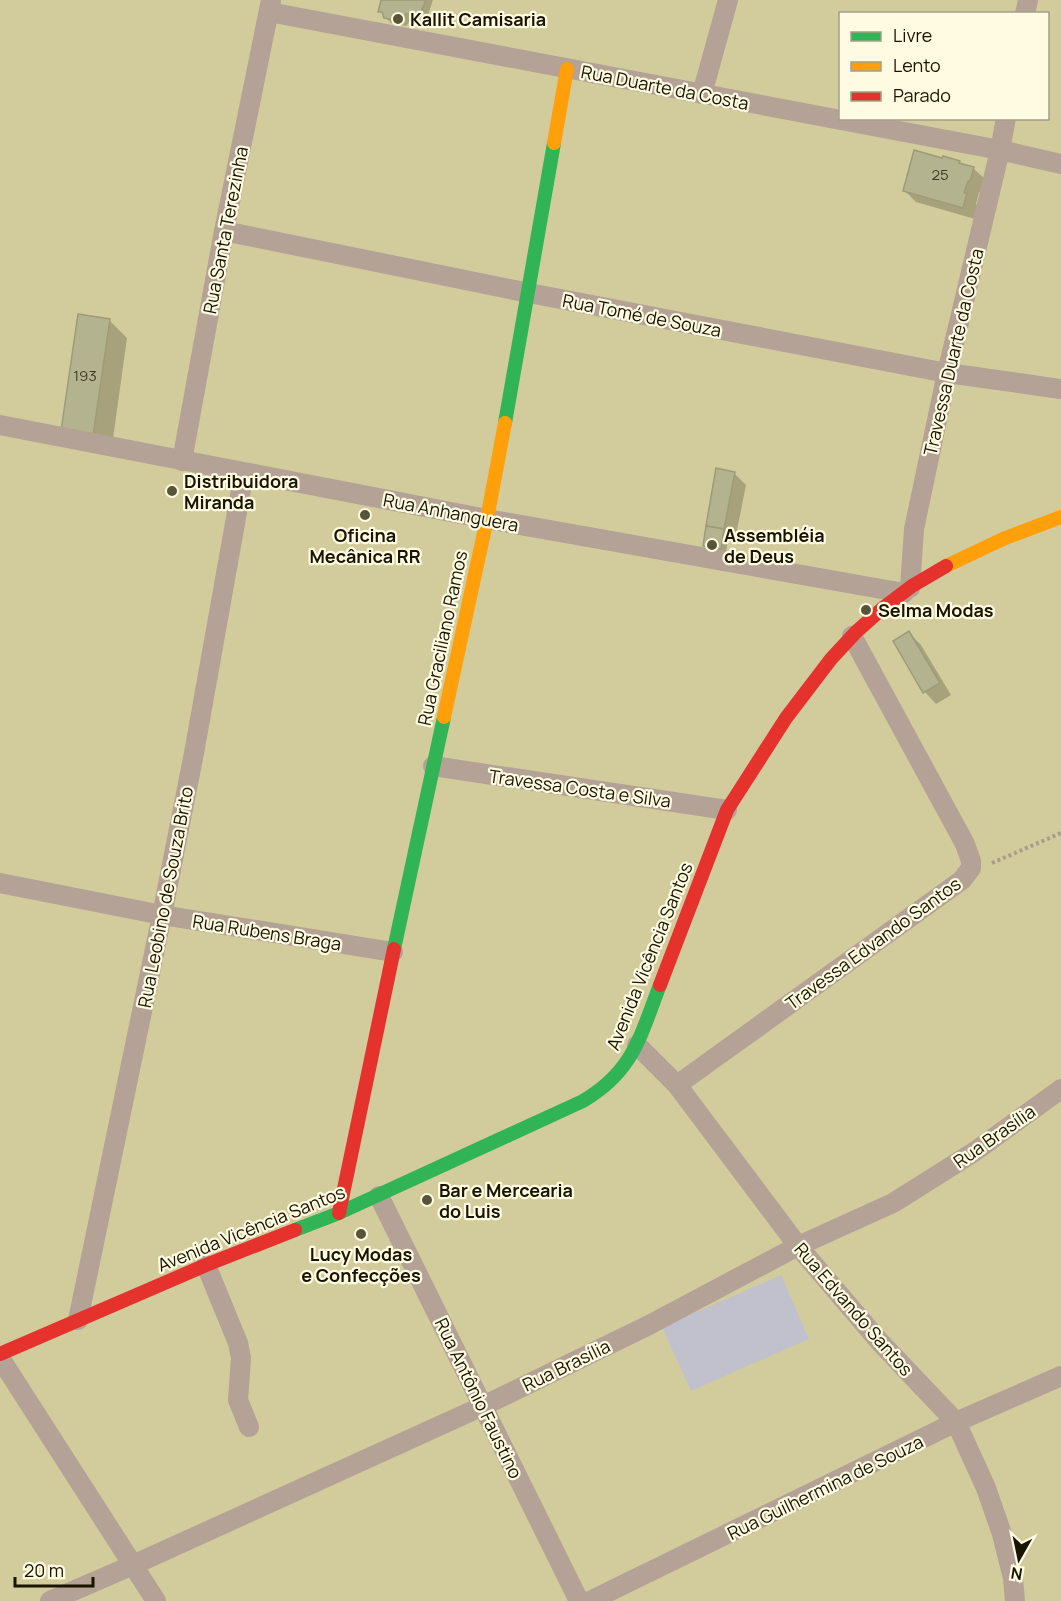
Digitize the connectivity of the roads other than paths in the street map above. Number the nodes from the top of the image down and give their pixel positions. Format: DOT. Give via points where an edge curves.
graph roads {
  1 [pos="728,0"];
  2 [pos="270,6"];
  3 [pos="567,69"];
  4 [pos="702,94"];
  5 [pos="839,120"];
  6 [pos="840,120"];
  7 [pos="1006,120"];
  8 [pos="1000,150"];
  9 [pos="1061,164"];
  10 [pos="224,231"];
  11 [pos="529,293"];
  12 [pos="947,373"];
  13 [pos="1061,389"];
  14 [pos="0,425"];
  15 [pos="182,461"];
  16 [pos="244,473"];
  17 [pos="1061,517"];
  18 [pos="487,519"];
  19 [pos="907,590"];
  20 [pos="852,636"];
  21 [pos="433,766"];
  22 [pos="727,810"];
  23 [pos="0,884"];
  24 [pos="162,915"];
  25 [pos="393,952"];
  26 [pos="637,1045"];
  27 [pos="677,1085"];
  28 [pos="1061,1089"];
  29 [pos="379,1196"];
  30 [pos="339,1213"];
  31 [pos="798,1246"];
  32 [pos="206,1265"];
  33 [pos="78,1320"];
  34 [pos="0,1356"];
  35 [pos="1061,1376"];
  36 [pos="483,1406"];
  37 [pos="956,1422"];
  38 [pos="249,1428"];
  39 [pos="133,1565"];
  40 [pos="50,1601"];
  41 [pos="156,1601"];
  42 [pos="579,1601"];
  43 [pos="590,1601"];
  44 [pos="1015,1601"];
  1 -- 4 [label="street"];
  2 -- 3 [label="street, Rua Duarte da Costa"];
  2 -- 10 [label="street, Rua Santa Terezinha"];
  3 -- 4 [label="street, Rua Duarte da Costa"];
  3 -- 11 [label="street, Rua Graciliano Ramos"];
  4 -- 5 [label="street, Rua Duarte da Costa"];
  6 -- 8 [label="street, Rua Duarte da Costa"];
  7 -- 8 [label="street, Travessa Duarte da Costa"];
  8 -- 9 [label="street, Rua Duarte da Costa"];
  8 -- 12 [label="street, Travessa Duarte da Costa"];
  10 -- 11 [label="street, Rua Tomé de Souza"];
  10 -- 15 [label="street, Rua Santa Terezinha"];
  11 -- 12 [label="street, Rua Tomé de Souza"];
  11 -- 18 [label="street, Rua Graciliano Ramos"];
  12 -- 13 [label="street, Rua Tomé de Souza"];
  12 -- 19 [label="street, Travessa Duarte da Costa" via="914,529"];
  14 -- 15 [label="street, Rua Anhanguera"];
  15 -- 16 [label="street, Rua Anhanguera"];
  16 -- 18 [label="street, Rua Anhanguera"];
  16 -- 24 [label="street, Rua Leobino de Souza Brito"];
  17 -- 19 [label="street, Avenida Vicência Santos" via="969,554"];
  18 -- 19 [label="street, Rua Anhanguera"];
  18 -- 21 [label="street, Rua Graciliano Ramos"];
  19 -- 20 [label="street, Avenida Vicência Santos"];
  20 -- 22 [label="street, Avenida Vicência Santos" via="800,697"];
  20 -- 27 [label="street, Travessa Edvando Santos" via="965,844 971,868 962,880"];
  21 -- 22 [label="street, Travessa Costa e Silva"];
  21 -- 25 [label="street, Rua Graciliano Ramos"];
  22 -- 26 [label="street, Avenida Vicência Santos"];
  23 -- 24 [label="street, Rua Rubens Braga"];
  24 -- 25 [label="street, Rua Rubens Braga"];
  24 -- 33 [label="street, Rua Leobino de Souza Brito"];
  25 -- 30 [label="street, Rua Graciliano Ramos"];
  26 -- 27 [label="street, Rua Edvando Santos"];
  26 -- 29 [label="street, Avenida Vicência Santos" via="611,1082 583,1101"];
  27 -- 31 [label="street, Rua Edvando Santos"];
  28 -- 31 [label="street, Rua Brasília" via="974,1152 893,1203"];
  29 -- 30 [label="street, Avenida Vicência Santos"];
  29 -- 36 [label="street, Rua Antônio Faustino"];
  30 -- 32 [label="street, Avenida Vicência Santos"];
  31 -- 36 [label="street, Rua Brasília"];
  31 -- 37 [label="street, Rua Edvando Santos" via="879,1341"];
  32 -- 33 [label="street, Avenida Vicência Santos"];
  32 -- 38 [label="street" via="240,1351 238,1400"];
  33 -- 34 [label="street, Avenida Vicência Santos"];
  34 -- 39 [label="street"];
  35 -- 37 [label="street, Rua Guilhermina de Souza"];
  36 -- 39 [label="street, Rua Brasília"];
  36 -- 42 [label="street, Rua Antônio Faustino"];
  37 -- 43 [label="street, Rua Guilhermina de Souza"];
  37 -- 44 [label="street, Rua Edvando Santos" via="1002,1534"];
  39 -- 40 [label="street, Rua Brasília"];
  39 -- 41 [label="street"];
}
